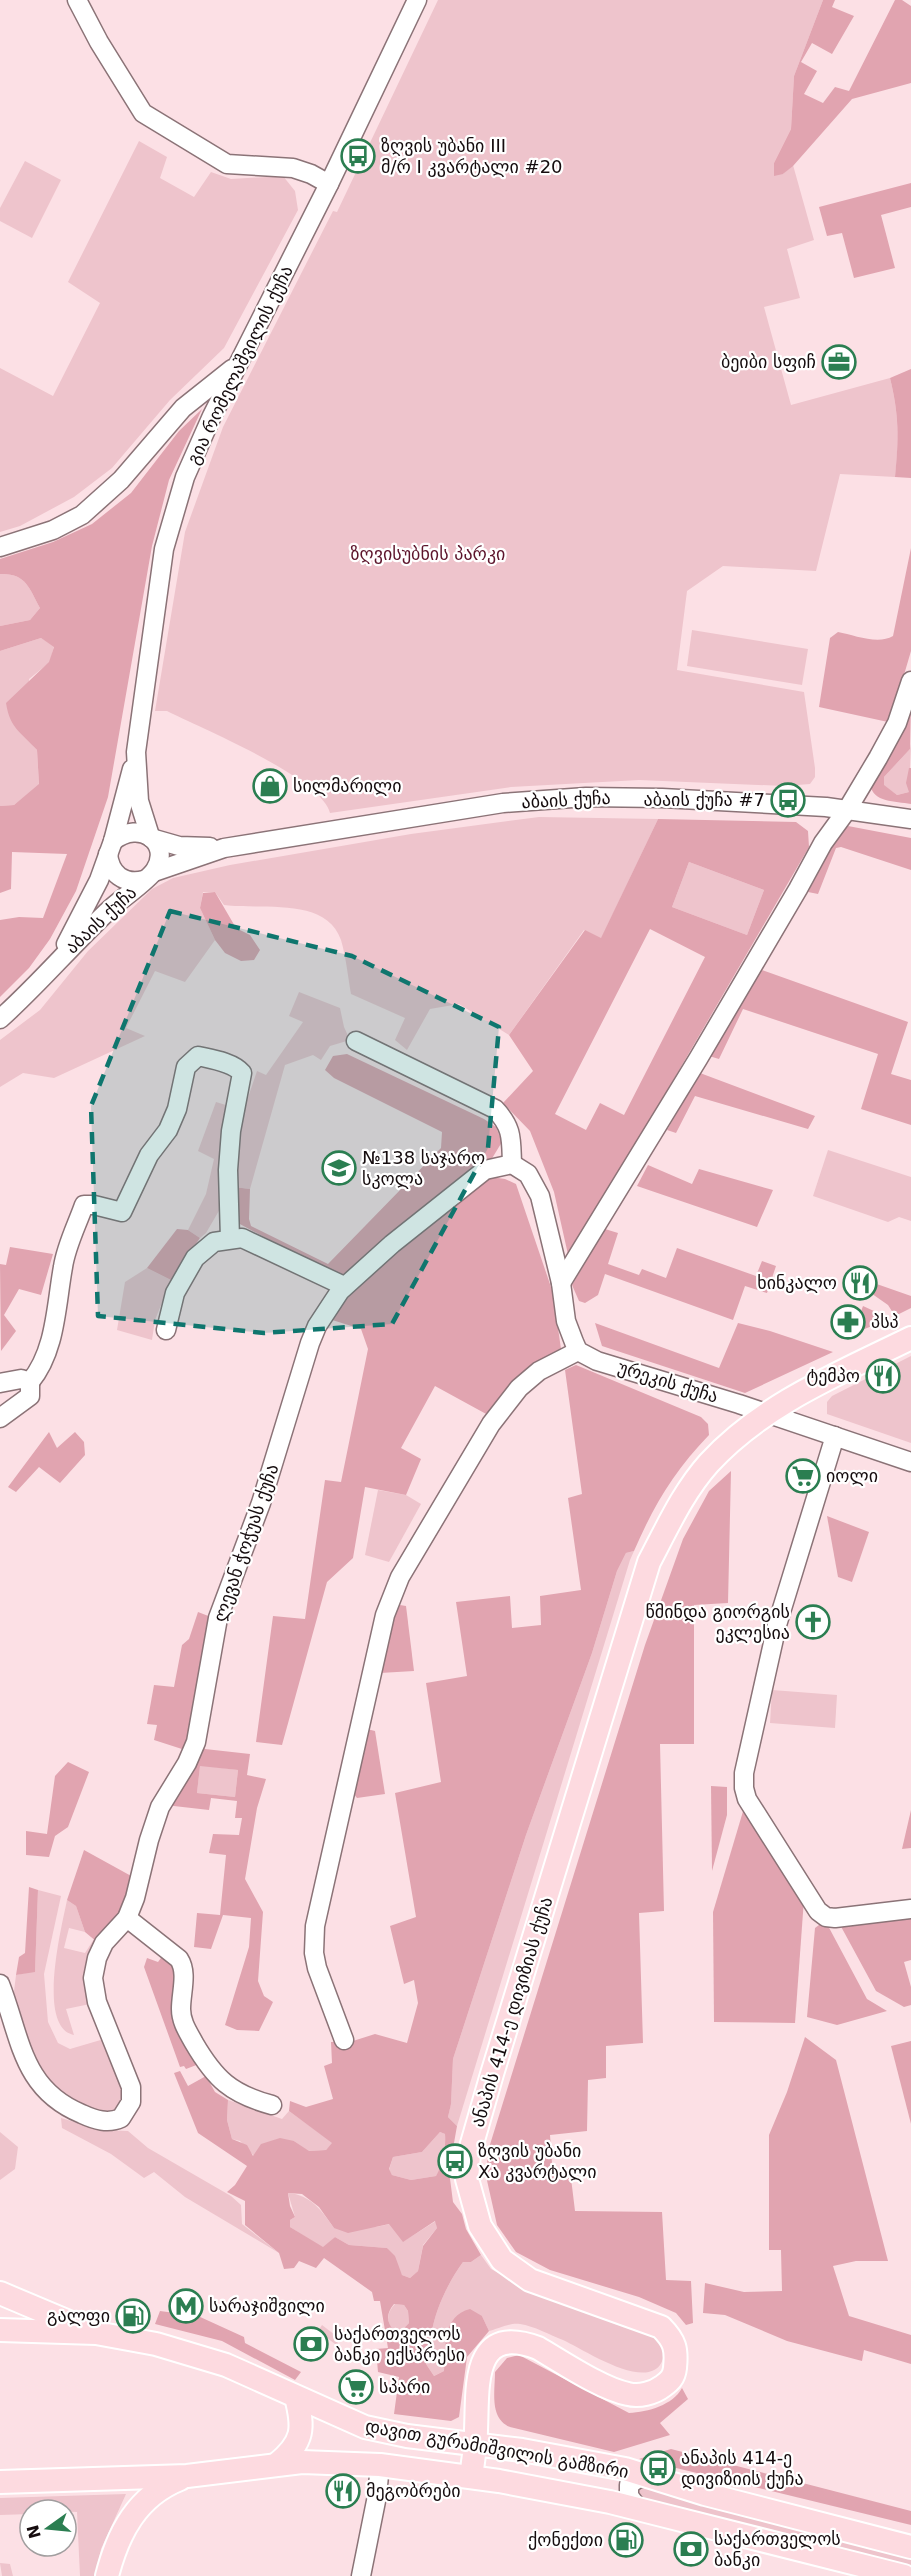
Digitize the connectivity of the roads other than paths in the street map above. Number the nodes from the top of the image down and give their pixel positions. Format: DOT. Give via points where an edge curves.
graph roads {
  1 [pos="76,0"];
  2 [pos="417,0"];
  3 [pos="329,184"];
  4 [pos="237,364"];
  5 [pos="0,547"];
  6 [pos="911,681"];
  7 [pos="136,752"];
  8 [pos="847,810"];
  9 [pos="911,819"];
  10 [pos="151,837"];
  11 [pos="111,847"];
  12 [pos="224,848"];
  13 [pos="149,876"];
  14 [pos="58,961"];
  15 [pos="0,1019"];
  16 [pos="356,1041"];
  17 [pos="512,1164"];
  18 [pos="230,1239"];
  19 [pos="561,1283"];
  20 [pos="344,1286"];
  21 [pos="166,1330"];
  22 [pos="911,1338"];
  23 [pos="578,1351"];
  24 [pos="30,1382"];
  25 [pos="0,1383"];
  26 [pos="767,1413"];
  27 [pos="0,1418"];
  28 [pos="835,1436"];
  29 [pos="911,1462"];
  30 [pos="911,1909"];
  31 [pos="127,1917"];
  32 [pos="0,1983"];
  33 [pos="344,2040"];
  34 [pos="272,2105"];
  35 [pos="0,2293"];
  36 [pos="0,2330"];
  37 [pos="96,2333"];
  38 [pos="296,2397"];
  39 [pos="476,2442"];
  40 [pos="277,2464"];
  41 [pos="380,2465"];
  42 [pos="187,2476"];
  43 [pos="471,2476"];
  44 [pos="648,2476"];
  45 [pos="0,2482"];
  46 [pos="638,2508"];
  47 [pos="911,2547"];
  48 [pos="107,2576"];
  49 [pos="361,2576"];
  50 [pos="904,2576"];
  1 -- 3 [label="street" via="143,113 227,164 293,168"];
  2 -- 3 [label="street, გია რომელაშვილის ქუჩა"];
  3 -- 4 [label="street, გია რომელაშვილის ქუჩა"];
  4 -- 5 [label="street" via="183,408 121,480 82,514 53,530"];
  4 -- 7 [label="street, გია რომელაშვილის ქუჩა" via="185,477 164,549"];
  6 -- 8 [label="street" via="897,723"];
  7 -- 10 [label="street, გია რომელაშვილის ქუჩა" via="139,801"];
  7 -- 11 [label="street, გია რომელაშვილის ქუჩა"];
  8 -- 9 [label="street, აბაის ქუჩა"];
  8 -- 12 [label="street, აბაის ქუჩა" via="742,801 586,797 503,803"];
  8 -- 19 [label="street" via="823,843 698,1059"];
  10 -- 11 [label="street" via="131,831 122,833"];
  10 -- 12 [label="street, აბაის ქუჩა" via="179,846"];
  10 -- 13 [label="street" via="159,855"];
  11 -- 13 [label="street" via="113,871 119,877 127,881"];
  11 -- 14 [label="street, აბაის ქუჩა" via="99,880"];
  12 -- 13 [label="street, აბაის ქუჩა"];
  13 -- 14 [label="street, აბაის ქუჩა"];
  14 -- 15 [label="street, აბაის ქუჩა"];
  16 -- 17 [label="street" via="495,1109 511,1132"];
  17 -- 19 [label="street" via="528,1174 540,1196"];
  17 -- 20 [label="street, ლევან ჭოჭუას ქუჩა" via="485,1170 470,1180"];
  18 -- 20 [label="street" via="242,1238"];
  18 -- 21 [label="street" via="214,1242 195,1258 174,1293"];
  18 -- 24 [label="street" via="228,1170 242,1073 198,1056 186,1067 168,1130 148,1155 122,1212 84,1205 63,1265 46,1355"];
  19 -- 23 [label="street" via="566,1321"];
  20 -- 31 [label="street, ლევან ჭოჭუას ქუჩა" via="310,1343 261,1503 218,1618 196,1742 160,1807"];
  22 -- 26 [label="main road, ანაპის 414-ე დივიზიას ქუჩა"];
  23 -- 26 [label="street, ურეკის ქუჩა" via="597,1361"];
  23 -- 33 [label="street" via="539,1371 519,1388 491,1424 400,1577 385,1615 315,1926 317,1968"];
  24 -- 25 [label="street" via="21,1379"];
  24 -- 27 [label="street" via="30,1396"];
  26 -- 28 [label="street, ურეკის ქუჩა"];
  26 -- 39 [label="main road, ანაპის 414-ე დივიზიას ქუჩა" via="708,1464 679,1504 649,1562 469,2154 467,2179 480,2226 502,2260 531,2280 661,2327 674,2340 675,2374 656,2392 631,2395 538,2348 505,2343 488,2352 479,2367"];
  28 -- 29 [label="street, ურეკის ქუჩა"];
  28 -- 30 [label="street" via="777,1625 744,1788 747,1799 818,1911 826,1917"];
  31 -- 32 [label="street, ლევან ჭოჭუას ქუჩა" via="104,1943 93,1978 97,2002 131,2087 131,2102 121,2118 94,2119 52,2098 23,2057"];
  31 -- 34 [label="street" via="183,1965 181,2011 185,2027 209,2069 231,2089"];
  35 -- 37 [label="main road"];
  36 -- 37 [label="main road"];
  37 -- 38 [label="main road, დავით გურამიშვილის გამზირი" via="226,2365"];
  38 -- 39 [label="main road, დავით გურამიშვილის გამზირი" via="365,2427 407,2436"];
  38 -- 40 [label="main road" via="301,2432 294,2449"];
  39 -- 43 [label="main road, ანაპის 414-ე დივიზიას ქუჩა"];
  39 -- 44 [label="main road, დავით გურამიშვილის გამზირი"];
  40 -- 41 [label="main road, დავით გურამიშვილის გამზირი"];
  40 -- 42 [label="main road, დავით გურამიშვილის გამზირი"];
  41 -- 43 [label="main road, დავით გურამიშვილის გამზირი"];
  41 -- 49 [label="street"];
  42 -- 45 [label="main road"];
  42 -- 48 [label="main road" via="155,2492 134,2513 118,2542"];
  43 -- 46 [label="main road, დავით გურამიშვილის გამზირი"];
  44 -- 46 [label="street" via="630,2485 629,2496"];
  44 -- 47 [label="main road, დავით გურამიშვილის გამზირი"];
  46 -- 50 [label="main road, დავით გურამიშვილის გამზირი"];
}
